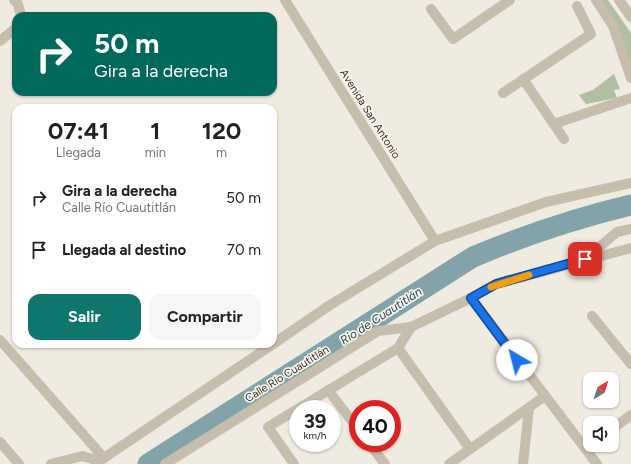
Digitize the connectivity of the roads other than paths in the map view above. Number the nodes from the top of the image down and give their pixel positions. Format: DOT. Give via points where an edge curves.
graph roads {
  1 [pos="14,0"];
  2 [pos="285,0"];
  3 [pos="510,0"];
  4 [pos="596,0"];
  5 [pos="619,0"];
  6 [pos="577,6"];
  7 [pos="431,9"];
  8 [pos="20,12"];
  9 [pos="631,17"];
  10 [pos="12,31"];
  11 [pos="0,41"];
  12 [pos="631,78"];
  13 [pos="523,79"];
  14 [pos="503,93"];
  15 [pos="631,98"];
  16 [pos="554,124"];
  17 [pos="564,139"];
  18 [pos="631,183"];
  19 [pos="631,229"];
  20 [pos="435,241"];
  21 [pos="631,248"];
  22 [pos="585,259"];
  23 [pos="471,298"];
  24 [pos="592,316"];
  25 [pos="411,327"];
  26 [pos="0,340"];
  27 [pos="277,341"];
  28 [pos="267,348"];
  29 [pos="398,348"];
  30 [pos="631,364"];
  31 [pos="328,390"];
  32 [pos="546,396"];
  33 [pos="529,408"];
  34 [pos="631,415"];
  35 [pos="349,417"];
  36 [pos="619,424"];
  37 [pos="583,440"];
  38 [pos="0,442"];
  39 [pos="470,450"];
  40 [pos="376,452"];
  41 [pos="591,452"];
  42 [pos="100,461"];
  43 [pos="19,464"];
  44 [pos="51,464"];
  45 [pos="165,464"];
  46 [pos="294,464"];
  47 [pos="385,464"];
  48 [pos="449,464"];
  49 [pos="523,464"];
  50 [pos="597,464"];
  1 -- 8 [label="street"];
  2 -- 20 [label="street, Avenida San Antonio"];
  3 -- 7 [label="street" via="453,39"];
  4 -- 12 [label="street" via="613,26"];
  5 -- 9 [label="street"];
  6 -- 13 [label="street" via="591,34"];
  10 -- 11 [label="street"];
  13 -- 14 [label="street"];
  13 -- 16 [label="street"];
  15 -- 16 [label="street"];
  16 -- 17 [label="street"];
  18 -- 20 [label="street" via="546,202"];
  19 -- 22 [label="street" via="617,232"];
  20 -- 27 [label="street" via="330,305"];
  21 -- 22 [label="street, Calle Río Cuautitlán"];
  22 -- 23 [label="street, Calle Río Cuautitlán" via="496,284"];
  23 -- 25 [label="street, Calle Río Cuautitlán"];
  23 -- 32 [label="street"];
  24 -- 30 [label="street"];
  25 -- 29 [label="street"];
  25 -- 45 [label="street, Calle Río Cuautitlán" via="378,331"];
  26 -- 42 [label="street"];
  28 -- 42 [label="street"];
  29 -- 31 [label="street"];
  29 -- 39 [label="street"];
  31 -- 35 [label="street"];
  31 -- 46 [label="street" via="268,427"];
  32 -- 33 [label="street"];
  32 -- 37 [label="street"];
  33 -- 39 [label="street"];
  33 -- 49 [label="street"];
  34 -- 36 [label="street"];
  38 -- 43 [label="street"];
  39 -- 48 [label="street"];
  40 -- 47 [label="street"];
  41 -- 50 [label="street"];
  42 -- 44 [label="street" via="82,456"];
}
